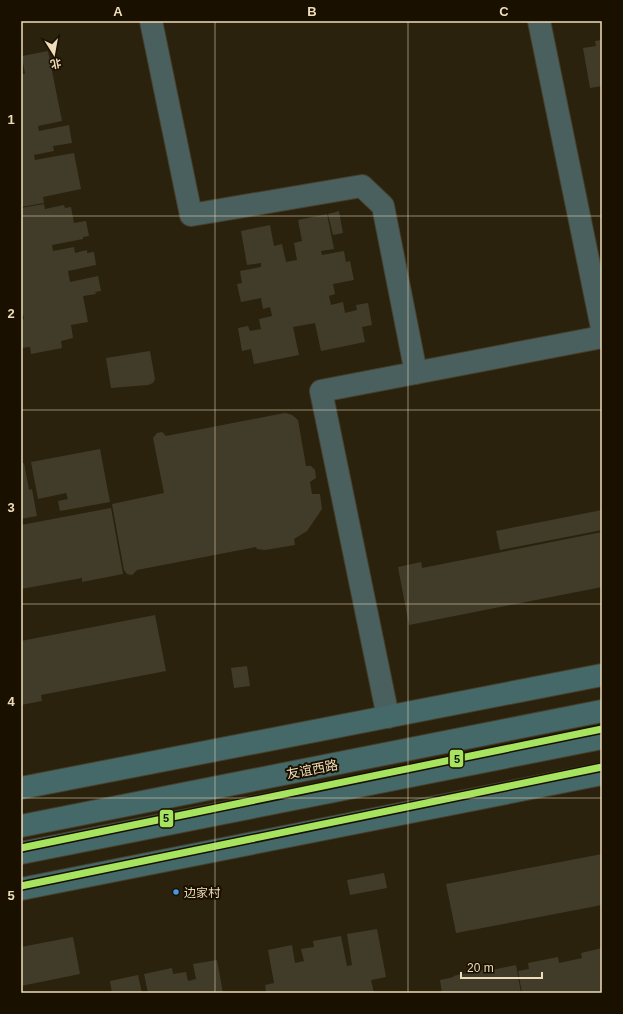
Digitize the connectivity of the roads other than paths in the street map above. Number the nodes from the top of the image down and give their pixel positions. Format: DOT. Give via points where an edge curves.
graph roads {
  1 [pos="151,21"];
  2 [pos="539,21"];
  3 [pos="602,328"];
  4 [pos="602,337"];
  5 [pos="416,373"];
  6 [pos="602,675"];
  7 [pos="602,711"];
  8 [pos="388,717"];
  9 [pos="602,738"];
  10 [pos="602,774"];
  11 [pos="21,788"];
  12 [pos="21,826"];
  13 [pos="21,852"];
  14 [pos="21,889"];
  1 -- 5 [label="street" via="191,215 362,186 383,206"];
  2 -- 3 [label="street"];
  4 -- 5 [label="street"];
  5 -- 8 [label="street" via="321,390"];
  6 -- 8 [label="street"];
  7 -- 12 [label="street, 友谊西路"];
  8 -- 11 [label="street"];
  9 -- 13 [label="street, 友谊西路"];
  10 -- 14 [label="street"];
}
